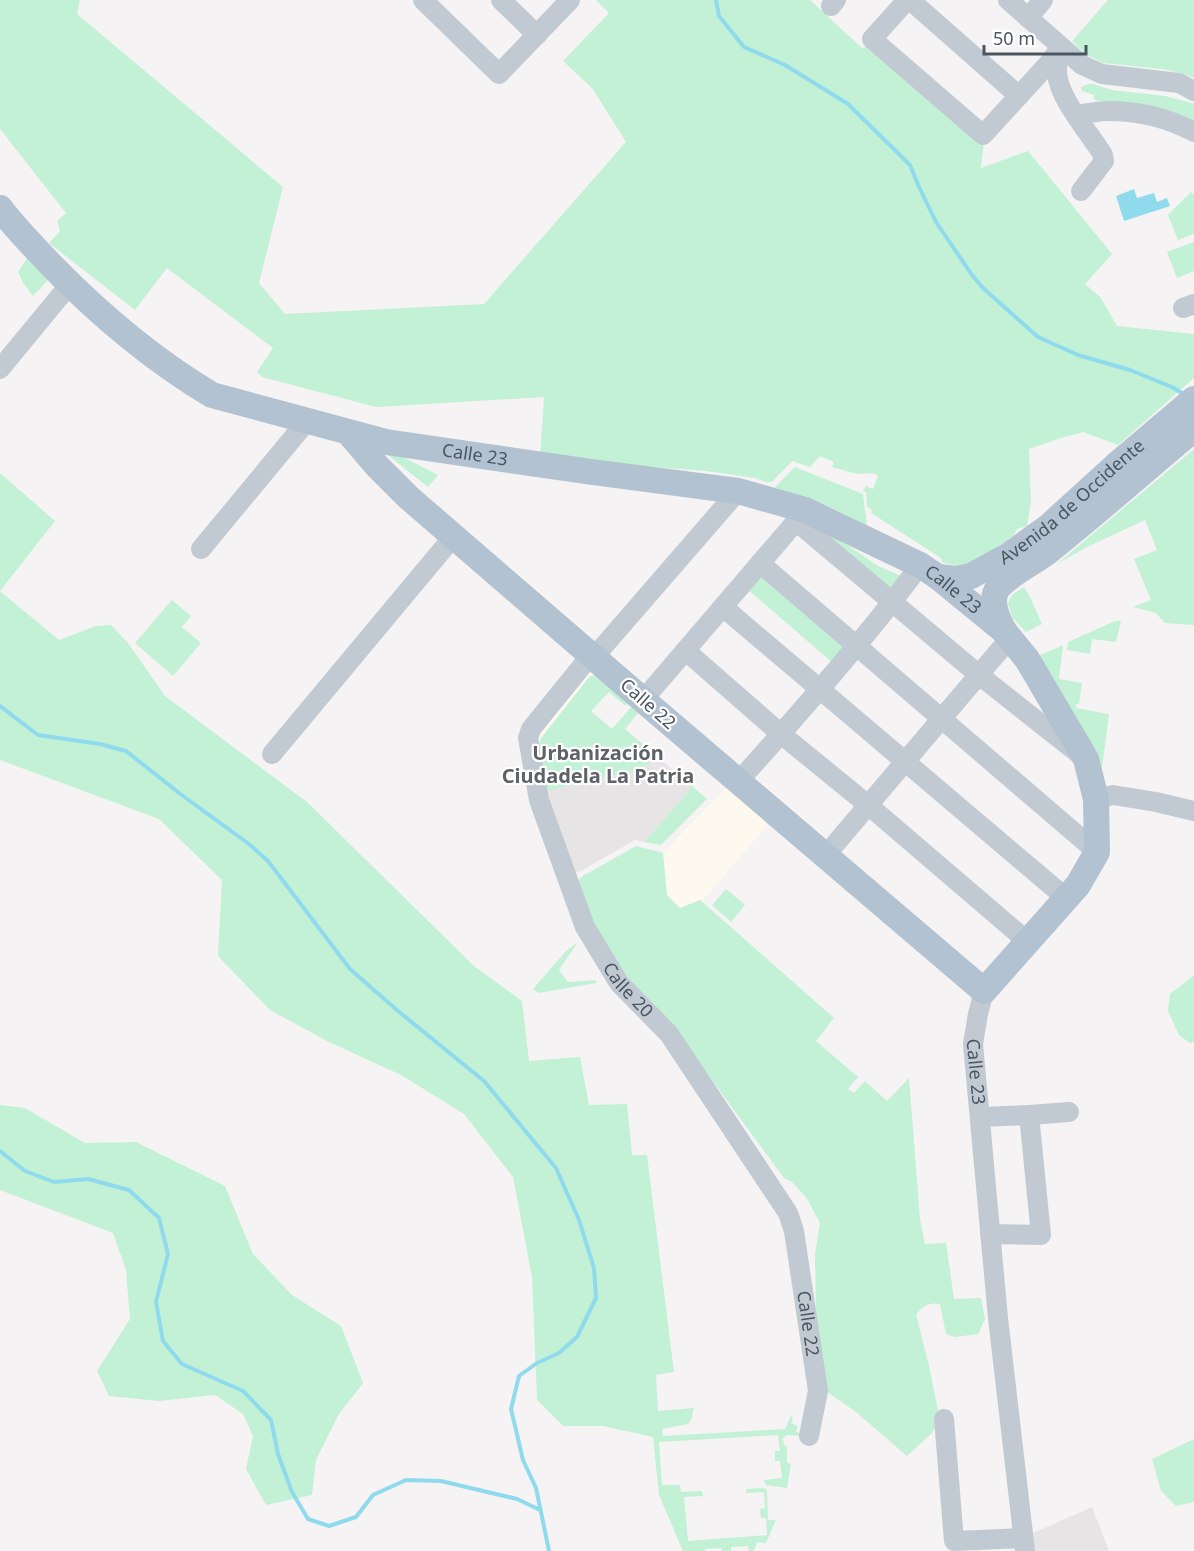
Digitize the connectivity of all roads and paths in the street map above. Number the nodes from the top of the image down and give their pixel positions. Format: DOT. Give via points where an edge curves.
graph roads {
  1 [pos="423,0"];
  2 [pos="501,0"];
  3 [pos="570,0"];
  4 [pos="908,0"];
  5 [pos="1008,0"];
  6 [pos="1043,0"];
  7 [pos="1028,18"];
  8 [pos="537,34"];
  9 [pos="1061,47"];
  10 [pos="1194,91"];
  11 [pos="1019,96"];
  12 [pos="1076,115"];
  13 [pos="1194,132"];
  14 [pos="1081,191"];
  15 [pos="0,208"];
  16 [pos="70,285"];
  17 [pos="0,369"];
  18 [pos="1194,399"];
  19 [pos="307,421"];
  20 [pos="1194,429"];
  21 [pos="348,432"];
  22 [pos="386,442"];
  23 [pos="1151,450"];
  24 [pos="377,466"];
  25 [pos="738,491"];
  26 [pos="801,515"];
  27 [pos="453,537"];
  28 [pos="201,549"];
  29 [pos="760,563"];
  30 [pos="929,571"];
  31 [pos="893,602"];
  32 [pos="723,607"];
  33 [pos="1007,634"];
  34 [pos="856,646"];
  35 [pos="686,651"];
  36 [pos="591,655"];
  37 [pos="978,675"];
  38 [pos="820,688"];
  39 [pos="643,700"];
  40 [pos="942,718"];
  41 [pos="781,734"];
  42 [pos="272,754"];
  43 [pos="1086,759"];
  44 [pos="906,761"];
  45 [pos="739,782"];
  46 [pos="1096,799"];
  47 [pos="868,805"];
  48 [pos="1194,811"];
  49 [pos="1097,852"];
  50 [pos="825,856"];
  51 [pos="1066,898"];
  52 [pos="1028,942"];
  53 [pos="984,991"];
  54 [pos="1069,1112"];
  55 [pos="1029,1115"];
  56 [pos="980,1117"];
  57 [pos="788,1213"];
  58 [pos="990,1234"];
  59 [pos="944,1419"];
  60 [pos="809,1436"];
  61 [pos="1024,1545"];
  1 -- 8 [label="street" via="500,74"];
  2 -- 8 [label="street"];
  3 -- 8 [label="street"];
  4 -- 11 [label="street"];
  4 -- 11 [label="street" via="872,39 983,135"];
  5 -- 7 [label="street"];
  6 -- 7 [label="street"];
  7 -- 9 [label="street"];
  9 -- 10 [label="street" via="1082,65 1102,74 1179,83"];
  9 -- 11 [label="street"];
  9 -- 12 [label="street" via="1056,70"];
  12 -- 13 [label="street" via="1126,112 1160,118"];
  12 -- 14 [label="street" via="1104,161"];
  15 -- 16 [label="main road, Calle 23"];
  16 -- 17 [label="street"];
  16 -- 19 [label="main road, Calle 23" via="138,345 212,395"];
  18 -- 23 [label="main road, Avenida de Occidente"];
  19 -- 21 [label="main road, Calle 23"];
  19 -- 28 [label="street"];
  20 -- 23 [label="main road, Avenida de Occidente"];
  21 -- 22 [label="main road, Calle 23"];
  21 -- 24 [label="main road, Calle 22"];
  22 -- 24 [label="main road" via="380,447"];
  22 -- 25 [label="main road, Calle 23"];
  23 -- 30 [label="main road, Avenida de Occidente" via="1006,557 971,576 956,579"];
  23 -- 33 [label="main road, Avenida de Occidente" via="1073,532 997,588 995,608"];
  24 -- 27 [label="main road, Calle 22"];
  25 -- 26 [label="main road, Calle 23"];
  25 -- 36 [label="street" via="603,648"];
  26 -- 29 [label="street"];
  26 -- 30 [label="main road, Calle 23"];
  26 -- 31 [label="street"];
  27 -- 36 [label="main road, Calle 22"];
  27 -- 42 [label="street"];
  29 -- 32 [label="street"];
  29 -- 34 [label="street"];
  30 -- 31 [label="street"];
  30 -- 33 [label="main road, Calle 23"];
  31 -- 34 [label="street"];
  31 -- 37 [label="street"];
  32 -- 35 [label="street"];
  32 -- 38 [label="street"];
  33 -- 37 [label="street"];
  33 -- 43 [label="main road, Calle 23" via="1027,659"];
  34 -- 38 [label="street"];
  34 -- 40 [label="street"];
  35 -- 39 [label="street"];
  35 -- 41 [label="street"];
  36 -- 39 [label="main road, Calle 22"];
  36 -- 57 [label="street, Calle 20" via="531,729 528,738 539,800 585,927 619,983 669,1034"];
  37 -- 40 [label="street"];
  37 -- 43 [label="street"];
  38 -- 41 [label="street"];
  38 -- 44 [label="street"];
  39 -- 45 [label="main road, Calle 22"];
  40 -- 44 [label="street"];
  40 -- 49 [label="street"];
  41 -- 45 [label="street"];
  41 -- 47 [label="street"];
  43 -- 46 [label="main road, Calle 23"];
  44 -- 47 [label="street"];
  44 -- 51 [label="street"];
  45 -- 50 [label="main road, Calle 22"];
  46 -- 48 [label="street" via="1113,795"];
  46 -- 49 [label="main road, Calle 23"];
  47 -- 50 [label="street"];
  47 -- 52 [label="street"];
  49 -- 51 [label="main road, Calle 23"];
  50 -- 53 [label="main road, Calle 22"];
  51 -- 52 [label="main road, Calle 23"];
  52 -- 53 [label="main road, Calle 23"];
  53 -- 56 [label="street, Calle 23" via="973,1044"];
  54 -- 55 [label="street"];
  55 -- 56 [label="street"];
  55 -- 58 [label="street" via="1041,1235"];
  56 -- 58 [label="street, Calle 23"];
  57 -- 60 [label="street, Calle 22" via="818,1391"];
  58 -- 61 [label="street, Calle 23"];
  59 -- 61 [label="street" via="954,1541"];
}
